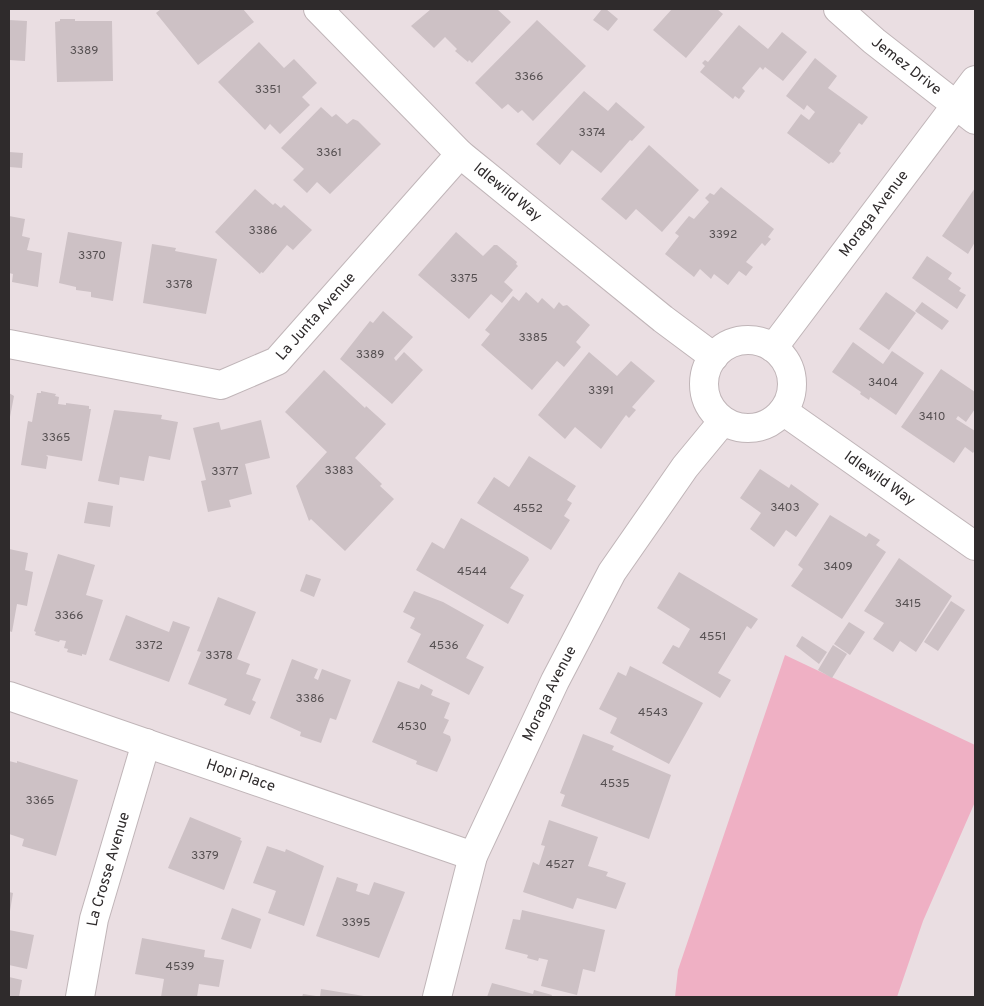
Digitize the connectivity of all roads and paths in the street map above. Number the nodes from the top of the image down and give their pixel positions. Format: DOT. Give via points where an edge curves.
graph roads {
  1 [pos="318,9"];
  2 [pos="838,9"];
  3 [pos="975,80"];
  4 [pos="965,113"];
  5 [pos="460,154"];
  6 [pos="9,344"];
  7 [pos="773,348"];
  8 [pos="714,357"];
  9 [pos="783,410"];
  10 [pos="723,421"];
  11 [pos="975,546"];
  12 [pos="9,696"];
  13 [pos="146,742"];
  14 [pos="474,856"];
  15 [pos="80,997"];
  16 [pos="437,997"];
  1 -- 5 [label="street, Idlewild Way"];
  2 -- 4 [label="street, Jemez Drive"];
  3 -- 4 [label="street, Moraga Avenue"];
  4 -- 7 [label="street, Moraga Avenue"];
  5 -- 6 [label="street, La Junta Avenue" via="278,361 245,375 221,385"];
  5 -- 8 [label="street, Idlewild Way"];
  7 -- 8 [label="street" via="748,340 735,342"];
  7 -- 9 [label="street" via="783,358 792,384 790,398"];
  8 -- 10 [label="street" via="706,369 706,398 712,411"];
  9 -- 10 [label="street" via="762,426 742,427"];
  9 -- 11 [label="street, Idlewild Way"];
  10 -- 14 [label="street, Moraga Avenue" via="685,467 612,572 555,681"];
  12 -- 13 [label="street, Hopi Place"];
  13 -- 14 [label="street, Hopi Place"];
  13 -- 15 [label="street, La Crosse Avenue" via="94,919"];
  14 -- 16 [label="street, Moraga Avenue"];
}
